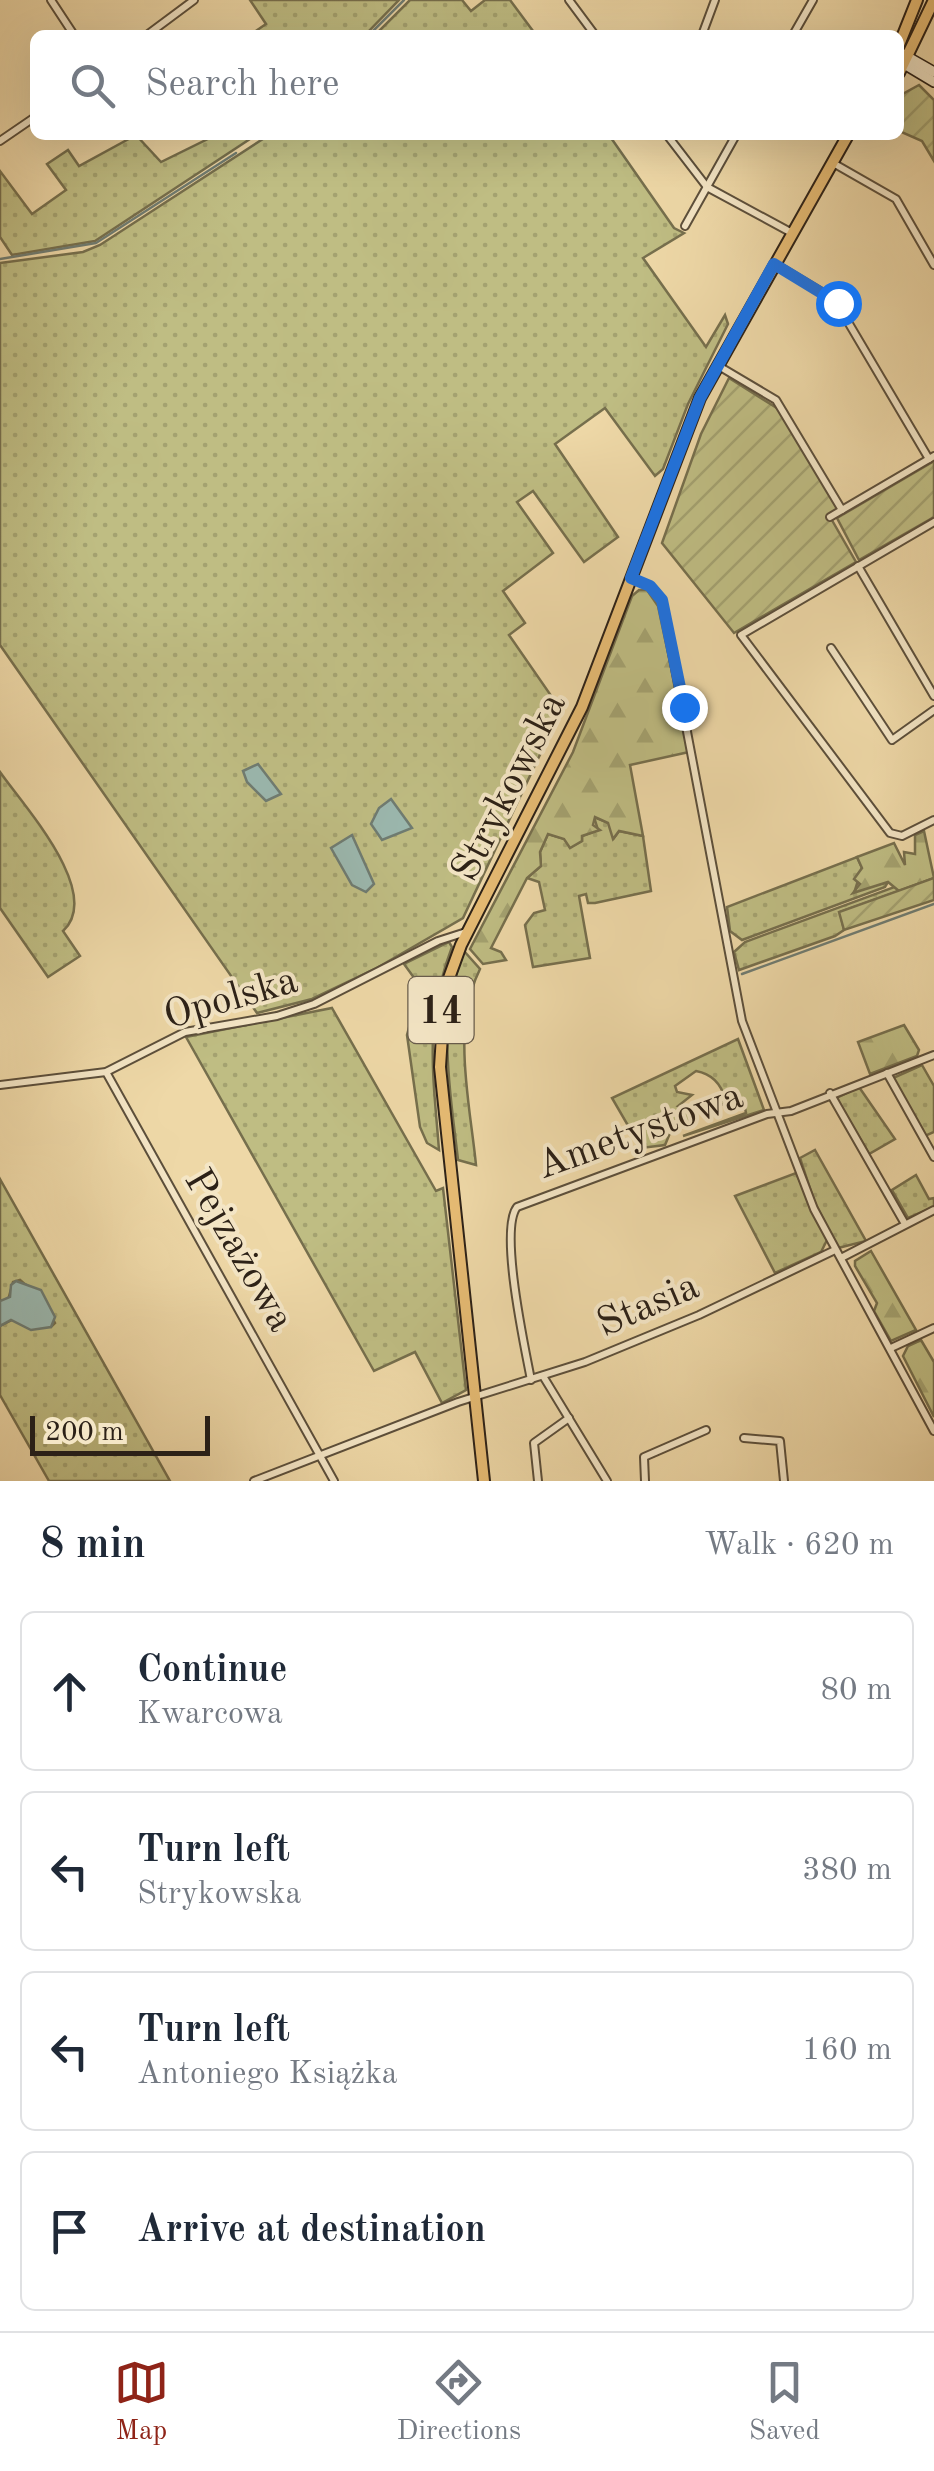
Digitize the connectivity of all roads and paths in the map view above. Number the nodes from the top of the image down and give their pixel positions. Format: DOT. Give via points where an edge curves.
graph roads {
  1 [pos="51,0"];
  2 [pos="172,0"];
  3 [pos="194,0"];
  4 [pos="569,0"];
  5 [pos="716,0"];
  6 [pos="813,0"];
  7 [pos="916,0"];
  8 [pos="934,0"];
  9 [pos="179,10"];
  10 [pos="71,30"];
  11 [pos="153,30"];
  12 [pos="590,30"];
  13 [pos="704,30"];
  14 [pos="796,30"];
  15 [pos="904,47"];
  16 [pos="904,54"];
  17 [pos="904,60"];
  18 [pos="904,61"];
  19 [pos="934,72"];
  20 [pos="934,82"];
  21 [pos="30,120"];
  22 [pos="671,140"];
  23 [pos="733,140"];
  24 [pos="847,140"];
  25 [pos="0,141"];
  26 [pos="832,162"];
  27 [pos="707,187"];
  28 [pos="685,226"];
  29 [pos="792,233"];
  30 [pos="774,264"];
  31 [pos="934,265"];
  32 [pos="717,366"];
  33 [pos="932,457"];
  34 [pos="842,510"];
  35 [pos="830,517"];
  36 [pos="934,522"];
  37 [pos="858,566"];
  38 [pos="631,578"];
  39 [pos="831,648"];
  40 [pos="930,684"];
  41 [pos="934,696"];
  42 [pos="934,710"];
  43 [pos="934,820"];
  44 [pos="467,932"];
  45 [pos="934,1055"];
  46 [pos="106,1072"];
  47 [pos="887,1073"];
  48 [pos="0,1084"];
  49 [pos="830,1093"];
  50 [pos="779,1113"];
  51 [pos="934,1157"];
  52 [pos="934,1210"];
  53 [pos="905,1224"];
  54 [pos="836,1250"];
  55 [pos="841,1258"];
  56 [pos="934,1328"];
  57 [pos="891,1348"];
  58 [pos="543,1376"];
  59 [pos="531,1380"];
  60 [pos="475,1397"];
  61 [pos="569,1418"];
  62 [pos="706,1430"];
  63 [pos="934,1431"];
  64 [pos="744,1438"];
  65 [pos="322,1456"];
  66 [pos="254,1481"];
  67 [pos="334,1481"];
  68 [pos="484,1481"];
  69 [pos="538,1481"];
  70 [pos="607,1481"];
  71 [pos="645,1481"];
  72 [pos="784,1481"];
  1 -- 10 [label="street"];
  2 -- 9 [label="street"];
  3 -- 9 [label="street"];
  4 -- 12 [label="street"];
  5 -- 13 [label="street"];
  6 -- 14 [label="street"];
  7 -- 15 [label="main road"];
  8 -- 16 [label="main road"];
  9 -- 11 [label="street"];
  17 -- 19 [label="street"];
  18 -- 20 [label="street"];
  21 -- 25 [label="street"];
  22 -- 27 [label="street"];
  23 -- 27 [label="street"];
  24 -- 26 [label="main road, Strykowska / 14"];
  26 -- 29 [label="main road, Strykowska / 14"];
  26 -- 31 [label="street" via="896,199"];
  27 -- 28 [label="street"];
  27 -- 29 [label="street"];
  29 -- 30 [label="main road, Strykowska / 14"];
  30 -- 32 [label="main road, Strykowska / 14"];
  30 -- 33 [label="street" via="835,300"];
  32 -- 34 [label="street" via="780,405"];
  32 -- 38 [label="main road, Strykowska / 14"];
  33 -- 34 [label="street"];
  34 -- 35 [label="street"];
  36 -- 37 [label="street"];
  37 -- 40 [label="street"];
  37 -- 43 [label="street" via="742,634 890,833 902,836"];
  38 -- 44 [label="main road, Strykowska / 14" via="582,708"];
  38 -- 50 [label="street" via="662,600 739,1010"];
  39 -- 42 [label="street" via="892,740"];
  40 -- 41 [label="street"];
  44 -- 46 [label="street, Opolska" via="314,1004 185,1032"];
  44 -- 60 [label="main road, Strykowska / 14" via="445,989 439,1042"];
  45 -- 47 [label="street"];
  46 -- 48 [label="street, Opolska"];
  46 -- 65 [label="street, Pejzażowa"];
  47 -- 49 [label="street"];
  47 -- 51 [label="street"];
  49 -- 50 [label="street"];
  49 -- 53 [label="street"];
  50 -- 54 [label="street"];
  50 -- 59 [label="street, Ametystowa" via="514,1210 515,1277"];
  52 -- 53 [label="street"];
  53 -- 55 [label="street"];
  54 -- 55 [label="street"];
  54 -- 58 [label="street, Stasia" via="699,1315"];
  55 -- 57 [label="street"];
  56 -- 57 [label="street"];
  57 -- 63 [label="street"];
  58 -- 59 [label="street, Stasia"];
  58 -- 61 [label="street"];
  59 -- 60 [label="street, Stasia"];
  60 -- 65 [label="street, Stasia"];
  60 -- 68 [label="main road, Strykowska / 14"];
  61 -- 69 [label="street" via="534,1443"];
  61 -- 70 [label="street"];
  62 -- 71 [label="street" via="644,1456"];
  64 -- 72 [label="street" via="780,1441"];
  65 -- 66 [label="street, Stasia"];
  65 -- 67 [label="street, Pejzażowa"];
}
